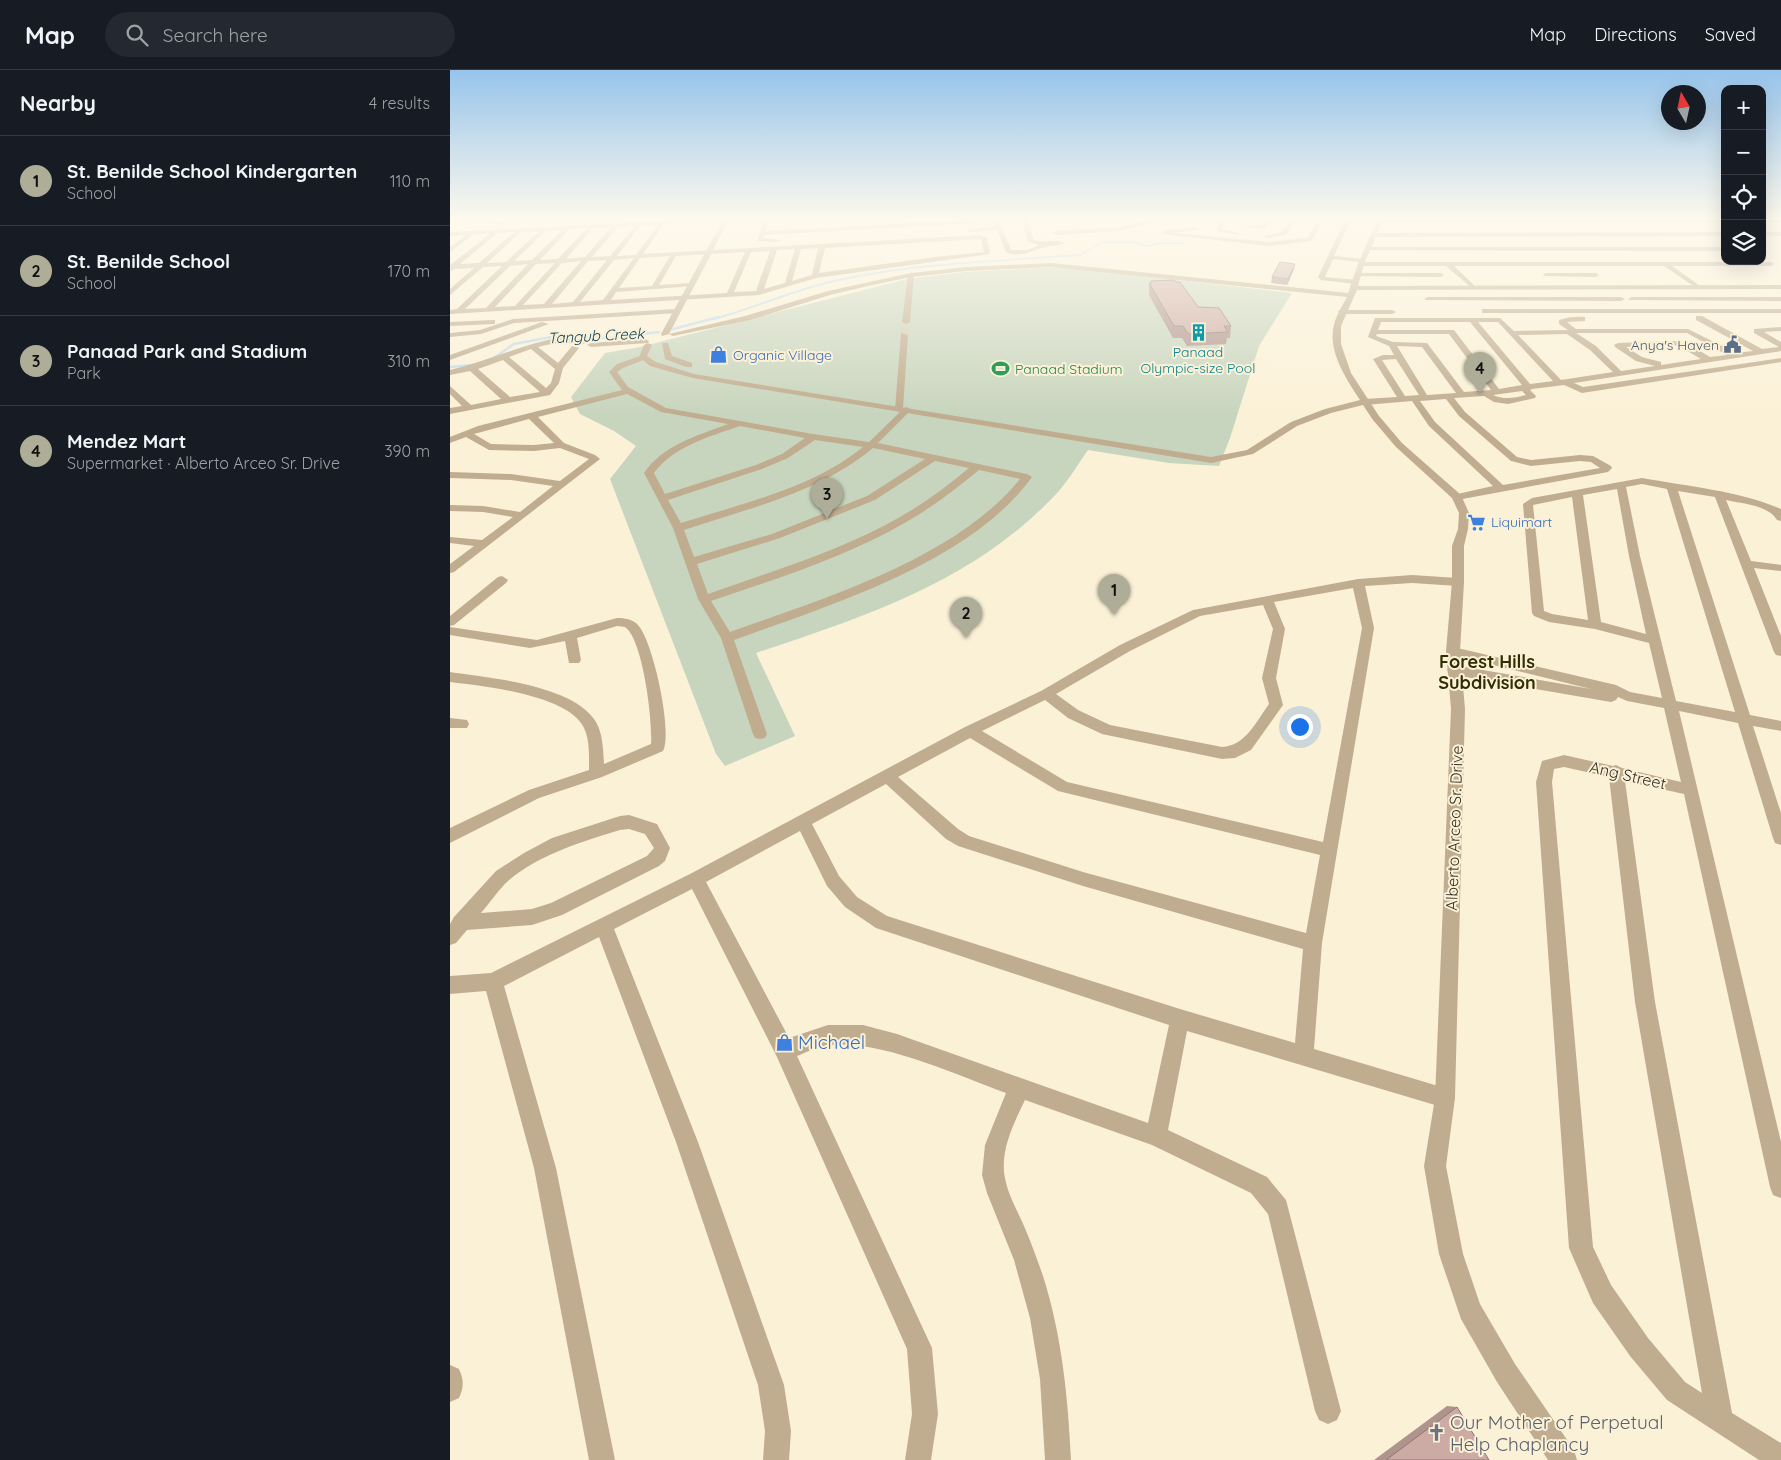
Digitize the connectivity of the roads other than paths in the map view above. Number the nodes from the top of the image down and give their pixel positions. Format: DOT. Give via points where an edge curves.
graph roads {
  1 [pos="485,285"];
  2 [pos="513,285"];
  3 [pos="538,285"];
  4 [pos="564,285"];
  5 [pos="590,285"];
  6 [pos="618,285"];
  7 [pos="691,285"];
  8 [pos="734,285"];
  9 [pos="762,285"];
  10 [pos="780,285"];
  11 [pos="866,285"];
  12 [pos="910,285"];
  13 [pos="1353,285"];
  14 [pos="1415,285"];
  15 [pos="1470,285"];
  16 [pos="1695,285"];
  17 [pos="1588,286"];
  18 [pos="1781,286"];
  19 [pos="654,287"];
  20 [pos="1419,287"];
  21 [pos="1473,287"];
  22 [pos="1611,287"];
  23 [pos="1698,287"];
  24 [pos="614,290"];
  25 [pos="759,293"];
  26 [pos="729,295"];
  27 [pos="684,298"];
  28 [pos="1627,299"];
  29 [pos="1781,299"];
  30 [pos="605,303"];
  31 [pos="575,304"];
  32 [pos="546,306"];
  33 [pos="517,308"];
  34 [pos="488,310"];
  35 [pos="676,311"];
  36 [pos="1642,311"];
  37 [pos="1781,311"];
  38 [pos="454,312"];
  39 [pos="1342,312"];
  40 [pos="1405,312"];
  41 [pos="1472,315"];
  42 [pos="1781,317"];
  43 [pos="563,318"];
  44 [pos="1699,318"];
  45 [pos="513,321"];
  46 [pos="906,322"];
  47 [pos="450,324"];
  48 [pos="1781,329"];
  49 [pos="1375,332"];
  50 [pos="1571,332"];
  51 [pos="473,333"];
  52 [pos="1512,333"];
  53 [pos="669,334"];
  54 [pos="450,335"];
  55 [pos="904,335"];
  56 [pos="646,343"];
  57 [pos="450,344"];
  58 [pos="1392,344"];
  59 [pos="665,345"];
  60 [pos="532,346"];
  61 [pos="578,346"];
  62 [pos="1780,349"];
  63 [pos="1761,352"];
  64 [pos="1734,356"];
  65 [pos="504,357"];
  66 [pos="643,357"];
  67 [pos="1399,357"];
  68 [pos="450,358"];
  69 [pos="1709,360"];
  70 [pos="1779,362"];
  71 [pos="1664,366"];
  72 [pos="472,368"];
  73 [pos="559,368"];
  74 [pos="450,373"];
  75 [pos="1618,373"];
  76 [pos="1562,383"];
  77 [pos="1525,388"];
  78 [pos="450,389"];
  79 [pos="627,390"];
  80 [pos="547,392"];
  81 [pos="1496,392"];
  82 [pos="1486,393"];
  83 [pos="1462,395"];
  84 [pos="1449,397"];
  85 [pos="1402,398"];
  86 [pos="1419,398"];
  87 [pos="509,401"];
  88 [pos="1365,402"];
  89 [pos="902,407"];
  90 [pos="468,408"];
  91 [pos="450,411"];
  92 [pos="531,415"];
  93 [pos="740,423"];
  94 [pos="466,433"];
  95 [pos="813,438"];
  96 [pos="450,440"];
  97 [pos="561,445"];
  98 [pos="872,445"];
  99 [pos="933,458"];
  100 [pos="977,467"];
  101 [pos="450,475"];
  102 [pos="562,484"];
  103 [pos="1621,485"];
  104 [pos="1672,487"];
  105 [pos="1501,488"];
  106 [pos="1577,492"];
  107 [pos="1719,494"];
  108 [pos="1457,497"];
  109 [pos="663,498"];
  110 [pos="450,508"];
  111 [pos="521,515"];
  112 [pos="1781,518"];
  113 [pos="678,528"];
  114 [pos="450,540"];
  115 [pos="484,544"];
  116 [pos="690,562"];
  117 [pos="1747,564"];
  118 [pos="1781,568"];
  119 [pos="450,570"];
  120 [pos="502,580"];
  121 [pos="1458,582"];
  122 [pos="1358,584"];
  123 [pos="704,599"];
  124 [pos="1267,600"];
  125 [pos="450,622"];
  126 [pos="1595,625"];
  127 [pos="450,631"];
  128 [pos="568,636"];
  129 [pos="727,638"];
  130 [pos="1654,640"];
  131 [pos="1453,651"];
  132 [pos="1781,652"];
  133 [pos="574,660"];
  134 [pos="1501,662"];
  135 [pos="1454,670"];
  136 [pos="450,677"];
  137 [pos="1502,678"];
  138 [pos="1580,687"];
  139 [pos="1046,694"];
  140 [pos="1672,706"];
  141 [pos="1744,718"];
  142 [pos="1781,726"];
  143 [pos="970,731"];
  144 [pos="760,734"];
  145 [pos="1616,771"];
  146 [pos="597,773"];
  147 [pos="887,776"];
  148 [pos="1691,790"];
  149 [pos="803,821"];
  150 [pos="450,836"];
  151 [pos="1781,838"];
  152 [pos="1328,850"];
  153 [pos="696,879"];
  154 [pos="460,923"];
  155 [pos="604,926"];
  156 [pos="450,937"];
  157 [pos="1313,943"];
  158 [pos="493,982"];
  159 [pos="450,985"];
  160 [pos="1180,1019"];
  161 [pos="784,1050"];
  162 [pos="1304,1056"];
  163 [pos="1020,1087"];
  164 [pos="1445,1098"];
  165 [pos="1156,1136"];
  166 [pos="1781,1187"];
  167 [pos="450,1378"];
  168 [pos="450,1389"];
  169 [pos="1328,1411"];
  170 [pos="1720,1421"];
  171 [pos="1781,1458"];
  172 [pos="602,1460"];
  173 [pos="776,1460"];
  174 [pos="918,1460"];
  175 [pos="1058,1460"];
  176 [pos="1564,1460"];
  1 -- 38 [label="street"];
  2 -- 34 [label="street"];
  3 -- 33 [label="street"];
  4 -- 32 [label="street"];
  5 -- 31 [label="street"];
  6 -- 24 [label="street"];
  7 -- 19 [label="street"];
  7 -- 27 [label="street"];
  8 -- 26 [label="street"];
  9 -- 25 [label="street"];
  10 -- 25 [label="street"];
  11 -- 53 [label="street" via="747,318"];
  12 -- 46 [label="street"];
  13 -- 39 [label="street"];
  14 -- 20 [label="street"];
  15 -- 21 [label="street"];
  16 -- 23 [label="street"];
  17 -- 21 [label="street"];
  17 -- 22 [label="street"];
  18 -- 23 [label="street"];
  19 -- 24 [label="street"];
  20 -- 21 [label="street"];
  20 -- 28 [label="street" via="1429,302"];
  22 -- 23 [label="street"];
  22 -- 28 [label="street"];
  24 -- 30 [label="street"];
  25 -- 26 [label="street"];
  26 -- 27 [label="street"];
  27 -- 30 [label="street"];
  27 -- 35 [label="street"];
  28 -- 29 [label="street"];
  28 -- 36 [label="street"];
  30 -- 31 [label="street"];
  31 -- 32 [label="street"];
  32 -- 33 [label="street"];
  33 -- 34 [label="street"];
  34 -- 38 [label="street"];
  35 -- 43 [label="street"];
  35 -- 53 [label="street"];
  36 -- 37 [label="street"];
  36 -- 41 [label="street"];
  39 -- 40 [label="street"];
  39 -- 88 [label="street" via="1337,326 1337,344 1347,373"];
  41 -- 49 [label="street" via="1380,320"];
  41 -- 52 [label="street" via="1500,320"];
  41 -- 77 [label="street"];
  42 -- 44 [label="street"];
  43 -- 45 [label="street"];
  43 -- 68 [label="street"];
  44 -- 50 [label="street" via="1562,321"];
  44 -- 63 [label="street"];
  45 -- 47 [label="street"];
  45 -- 51 [label="street"];
  48 -- 62 [label="street" via="1757,331"];
  49 -- 58 [label="street" via="1372,334 1374,338"];
  49 -- 81 [label="street" via="1451,332"];
  50 -- 52 [label="street"];
  50 -- 64 [label="street" via="1688,330"];
  50 -- 75 [label="street"];
  51 -- 54 [label="street"];
  51 -- 57 [label="street"];
  52 -- 76 [label="street"];
  53 -- 56 [label="street"];
  53 -- 59 [label="street" via="678,339"];
  55 -- 89 [label="street"];
  56 -- 59 [label="street"];
  56 -- 61 [label="street" via="591,345 581,349"];
  56 -- 66 [label="street"];
  58 -- 67 [label="street"];
  58 -- 83 [label="street" via="1424,345"];
  59 -- 89 [label="street" via="668,357 702,369"];
  60 -- 61 [label="street" via="571,339"];
  60 -- 65 [label="street"];
  60 -- 73 [label="street"];
  61 -- 73 [label="street"];
  62 -- 63 [label="street"];
  63 -- 64 [label="street"];
  64 -- 69 [label="street"];
  65 -- 72 [label="street"];
  65 -- 80 [label="street"];
  66 -- 79 [label="street" via="612,372"];
  66 -- 89 [label="street" via="652,364 694,376"];
  67 -- 85 [label="street" via="1377,359"];
  67 -- 86 [label="street"];
  69 -- 71 [label="street"];
  69 -- 71 [label="street" via="1674,343 1618,345 1639,359"];
  70 -- 76 [label="street" via="1582,390"];
  71 -- 75 [label="street"];
  72 -- 74 [label="street"];
  72 -- 87 [label="street"];
  73 -- 80 [label="street" via="555,383"];
  75 -- 76 [label="street"];
  76 -- 77 [label="street"];
  77 -- 81 [label="street"];
  77 -- 82 [label="street" via="1532,396 1500,402"];
  78 -- 90 [label="street"];
  79 -- 92 [label="street"];
  79 -- 93 [label="street" via="664,410"];
  80 -- 87 [label="street"];
  81 -- 82 [label="street"];
  82 -- 83 [label="street"];
  83 -- 84 [label="street"];
  84 -- 86 [label="street"];
  84 -- 105 [label="street" via="1462,414 1514,459 1531,463 1593,459 1607,468"];
  85 -- 86 [label="street"];
  85 -- 88 [label="street"];
  86 -- 105 [label="street" via="1432,424"];
  87 -- 90 [label="street"];
  88 -- 89 [label="street" via="1294,424 1250,452 1211,460 1149,452"];
  88 -- 108 [label="street" via="1399,445"];
  89 -- 98 [label="street"];
  90 -- 91 [label="street"];
  92 -- 94 [label="street"];
  92 -- 97 [label="street"];
  93 -- 95 [label="street"];
  93 -- 109 [label="street" via="668,452 656,461 649,473"];
  94 -- 96 [label="street"];
  94 -- 97 [label="street" via="489,447"];
  95 -- 98 [label="street"];
  95 -- 109 [label="street" via="785,456 759,467"];
  97 -- 102 [label="street" via="594,459"];
  98 -- 99 [label="street"];
  98 -- 113 [label="street" via="829,475 789,492"];
  99 -- 100 [label="street"];
  99 -- 116 [label="street" via="871,498 776,536"];
  100 -- 123 [label="street" via="931,502 874,535 814,562"];
  100 -- 129 [label="street" via="1027,477 1000,508 958,538 892,575"];
  101 -- 102 [label="street" via="524,478"];
  102 -- 111 [label="street"];
  103 -- 104 [label="street" via="1642,481"];
  103 -- 106 [label="street"];
  103 -- 130 [label="street"];
  104 -- 107 [label="street"];
  104 -- 141 [label="street"];
  105 -- 108 [label="street"];
  106 -- 126 [label="street"];
  106 -- 126 [label="street" via="1539,498 1528,504 1537,611 1549,618"];
  107 -- 112 [label="street" via="1765,506 1778,512"];
  107 -- 117 [label="street"];
  108 -- 121 [label="street, Alberto Arceo Sr. Drive" via="1464,514 1458,546"];
  109 -- 113 [label="street"];
  110 -- 111 [label="street"];
  111 -- 115 [label="street"];
  113 -- 116 [label="street"];
  114 -- 115 [label="street"];
  115 -- 119 [label="street"];
  116 -- 123 [label="street"];
  117 -- 118 [label="street"];
  117 -- 132 [label="street"];
  120 -- 125 [label="street"];
  121 -- 122 [label="street" via="1412,579"];
  121 -- 131 [label="street, Alberto Arceo Sr. Drive"];
  122 -- 124 [label="street"];
  122 -- 152 [label="street" via="1368,628"];
  123 -- 129 [label="street"];
  124 -- 139 [label="street" via="1197,614 1125,648"];
  124 -- 139 [label="street" via="1279,629 1269,678 1276,705 1246,746 1235,752 1222,754 1107,730 1073,714"];
  126 -- 130 [label="street"];
  127 -- 128 [label="street" via="530,644"];
  128 -- 133 [label="street"];
  128 -- 146 [label="street" via="617,622 630,625 644,655 657,705 658,747"];
  129 -- 144 [label="street"];
  130 -- 140 [label="street"];
  131 -- 134 [label="street"];
  131 -- 135 [label="street, Alberto Arceo Sr. Drive"];
  134 -- 137 [label="street"];
  134 -- 138 [label="street"];
  135 -- 137 [label="street"];
  135 -- 164 [label="street, Alberto Arceo Sr. Drive" via="1458,709"];
  136 -- 146 [label="street" via="507,685 564,702 590,724"];
  137 -- 138 [label="street"];
  138 -- 140 [label="street" via="1616,698 1627,696"];
  139 -- 143 [label="street"];
  140 -- 141 [label="street"];
  140 -- 148 [label="street"];
  141 -- 142 [label="street"];
  141 -- 151 [label="street"];
  143 -- 147 [label="street"];
  143 -- 152 [label="street" via="1063,787"];
  145 -- 148 [label="street, Ang Street"];
  145 -- 170 [label="street" via="1645,1002"];
  145 -- 170 [label="street, Ang Street" via="1564,761 1547,765 1544,782 1581,1248 1602,1294 1639,1347 1676,1391"];
  146 -- 150 [label="street" via="534,794"];
  147 -- 149 [label="street"];
  147 -- 157 [label="street" via="964,841 1082,879"];
  148 -- 166 [label="street"];
  149 -- 153 [label="street"];
  149 -- 160 [label="street" via="833,881 851,902 882,922"];
  152 -- 157 [label="street"];
  153 -- 155 [label="street"];
  153 -- 161 [label="street"];
  154 -- 154 [label="street" via="502,876 558,843 629,822 651,829 662,848 654,861 556,909 532,917"];
  154 -- 156 [label="street"];
  155 -- 158 [label="street"];
  155 -- 173 [label="street" via="687,1142 771,1385 778,1431"];
  157 -- 162 [label="street"];
  158 -- 159 [label="street"];
  158 -- 172 [label="street" via="545,1168"];
  160 -- 162 [label="street"];
  160 -- 165 [label="street"];
  161 -- 163 [label="street" via="828,1035 863,1035"];
  161 -- 174 [label="street" via="919,1348 925,1414"];
  162 -- 164 [label="street"];
  163 -- 165 [label="street"];
  163 -- 175 [label="street" via="999,1132 992,1168 999,1196 1018,1239 1038,1299 1052,1362"];
  164 -- 176 [label="street, Alberto Arceo Sr. Drive" via="1435,1166 1451,1254 1470,1310 1506,1373"];
  165 -- 169 [label="street" via="1259,1185 1278,1208"];
  167 -- 168 [label="street"];
  170 -- 171 [label="street"];
}
